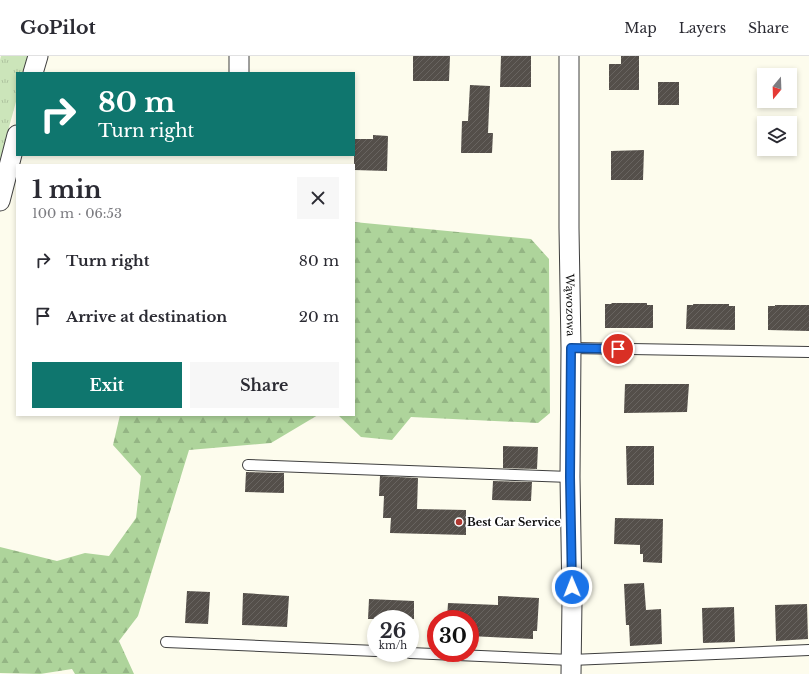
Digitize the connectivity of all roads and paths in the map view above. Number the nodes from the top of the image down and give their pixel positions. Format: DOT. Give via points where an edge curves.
graph roads {
  1 [pos="38,56"];
  2 [pos="239,56"];
  3 [pos="569,56"];
  4 [pos="33,72"];
  5 [pos="239,72"];
  6 [pos="16,139"];
  7 [pos="0,201"];
  8 [pos="571,348"];
  9 [pos="809,352"];
  10 [pos="248,465"];
  11 [pos="570,477"];
  12 [pos="166,642"];
  13 [pos="809,650"];
  14 [pos="367,651"];
  15 [pos="419,654"];
  16 [pos="571,667"];
  1 -- 4 [label="street"];
  2 -- 5 [label="street"];
  3 -- 8 [label="street, Wąwozowa" via="568,228"];
  6 -- 7 [label="street"];
  8 -- 9 [label="lane"];
  8 -- 11 [label="street, Wąwozowa"];
  10 -- 11 [label="lane"];
  11 -- 16 [label="street, Wąwozowa"];
  12 -- 14 [label="lane"];
  13 -- 16 [label="lane"];
  15 -- 16 [label="lane"];
}
